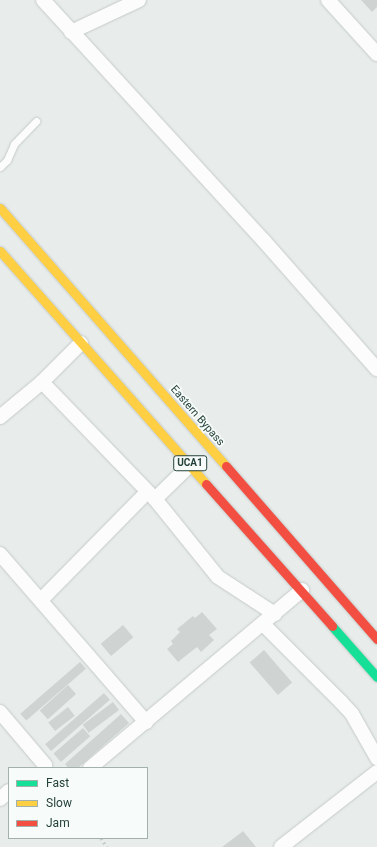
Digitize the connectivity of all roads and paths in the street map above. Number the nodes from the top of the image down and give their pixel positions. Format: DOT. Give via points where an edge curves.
graph roads {
  1 [pos="44,0"];
  2 [pos="139,0"];
  3 [pos="328,0"];
  4 [pos="71,32"];
  5 [pos="377,54"];
  6 [pos="36,121"];
  7 [pos="0,167"];
  8 [pos="0,208"];
  9 [pos="0,251"];
  10 [pos="81,343"];
  11 [pos="377,369"];
  12 [pos="42,382"];
  13 [pos="0,417"];
  14 [pos="191,464"];
  15 [pos="151,496"];
  16 [pos="0,554"];
  17 [pos="302,590"];
  18 [pos="41,600"];
  19 [pos="275,614"];
  20 [pos="263,624"];
  21 [pos="377,639"];
  22 [pos="377,678"];
  23 [pos="0,712"];
  24 [pos="146,722"];
  25 [pos="377,758"];
  26 [pos="44,767"];
  27 [pos="91,767"];
  28 [pos="377,772"];
  29 [pos="8,792"];
  30 [pos="0,798"];
  31 [pos="282,847"];
  1 -- 4 [label="street"];
  2 -- 4 [label="street"];
  3 -- 5 [label="street"];
  4 -- 11 [label="street" via="264,241"];
  6 -- 7 [label="lane" via="14,144 7,160"];
  8 -- 21 [label="main road, Eastern Bypass"];
  9 -- 10 [label="main road, UCA1"];
  10 -- 12 [label="street"];
  10 -- 14 [label="main road, UCA1"];
  12 -- 13 [label="street"];
  12 -- 15 [label="street"];
  14 -- 15 [label="street"];
  14 -- 17 [label="main road, UCA1"];
  15 -- 18 [label="street"];
  15 -- 19 [label="street" via="218,577"];
  16 -- 18 [label="street"];
  17 -- 19 [label="street"];
  17 -- 22 [label="main road, UCA1"];
  18 -- 24 [label="street"];
  19 -- 20 [label="street"];
  20 -- 24 [label="street"];
  20 -- 25 [label="street" via="352,714"];
  23 -- 26 [label="street"];
  24 -- 27 [label="street"];
  28 -- 31 [label="street"];
  29 -- 30 [label="street"];
}
